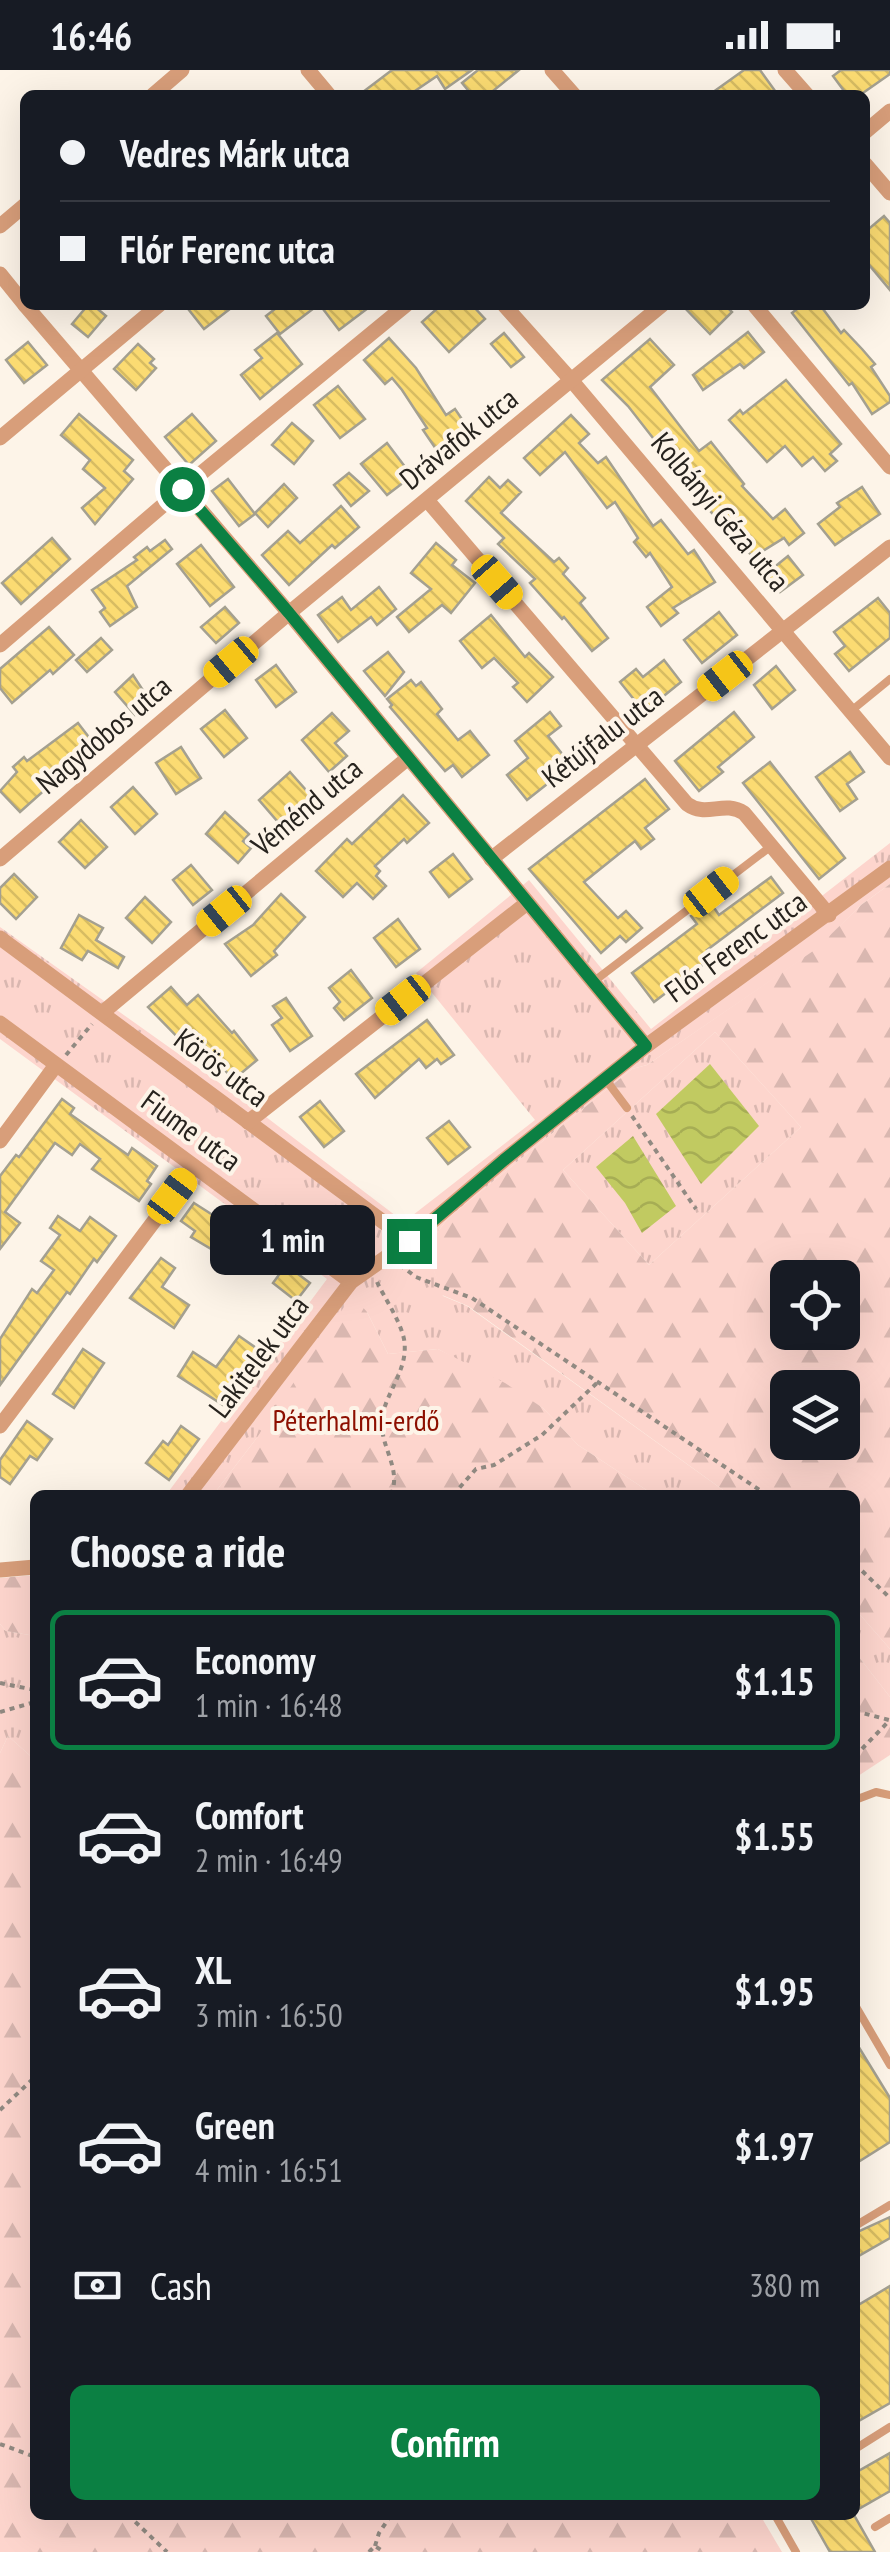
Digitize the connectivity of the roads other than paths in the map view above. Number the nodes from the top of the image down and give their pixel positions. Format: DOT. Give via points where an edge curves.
graph roads {
  1 [pos="182,70"];
  2 [pos="308,70"];
  3 [pos="552,70"];
  4 [pos="786,70"];
  5 [pos="159,90"];
  6 [pos="324,90"];
  7 [pos="570,90"];
  8 [pos="803,90"];
  9 [pos="890,111"];
  10 [pos="870,128"];
  11 [pos="870,170"];
  12 [pos="890,193"];
  13 [pos="20,209"];
  14 [pos="0,226"];
  15 [pos="0,274"];
  16 [pos="20,299"];
  17 [pos="29,310"];
  18 [pos="153,310"];
  19 [pos="400,310"];
  20 [pos="508,310"];
  21 [pos="656,310"];
  22 [pos="758,310"];
  23 [pos="79,370"];
  24 [pos="572,381"];
  25 [pos="0,438"];
  26 [pos="890,467"];
  27 [pos="182,489"];
  28 [pos="427,500"];
  29 [pos="890,547"];
  30 [pos="289,613"];
  31 [pos="784,630"];
  32 [pos="0,645"];
  33 [pos="890,679"];
  34 [pos="851,711"];
  35 [pos="637,745"];
  36 [pos="408,758"];
  37 [pos="890,758"];
  38 [pos="770,846"];
  39 [pos="0,859"];
  40 [pos="491,859"];
  41 [pos="890,868"];
  42 [pos="527,903"];
  43 [pos="829,914"];
  44 [pos="0,938"];
  45 [pos="593,982"];
  46 [pos="102,1013"];
  47 [pos="0,1023"];
  48 [pos="646,1046"];
  49 [pos="56,1066"];
  50 [pos="605,1078"];
  51 [pos="627,1108"];
  52 [pos="248,1122"];
  53 [pos="0,1141"];
  54 [pos="194,1168"];
  55 [pos="409,1241"];
  56 [pos="376,1265"];
  57 [pos="351,1282"];
  58 [pos="0,1426"];
  59 [pos="192,1490"];
  60 [pos="30,1567"];
  61 [pos="0,1570"];
  62 [pos="890,1795"];
  63 [pos="860,1798"];
  64 [pos="860,2012"];
  65 [pos="887,2053"];
  66 [pos="890,2064"];
  67 [pos="890,2205"];
  68 [pos="860,2223"];
  69 [pos="890,2428"];
  70 [pos="860,2446"];
  71 [pos="890,2518"];
  72 [pos="779,2520"];
  73 [pos="875,2527"];
  74 [pos="796,2552"];
  1 -- 5 [label="street"];
  2 -- 6 [label="street"];
  3 -- 7 [label="street"];
  4 -- 8 [label="street"];
  9 -- 10 [label="street"];
  11 -- 12 [label="street"];
  13 -- 14 [label="street"];
  15 -- 16 [label="street"];
  17 -- 23 [label="street"];
  18 -- 23 [label="street"];
  19 -- 27 [label="street"];
  20 -- 24 [label="street, Kolbányi Géza utca"];
  21 -- 24 [label="street, Drávafok utca"];
  22 -- 26 [label="street"];
  23 -- 25 [label="street"];
  23 -- 27 [label="street"];
  24 -- 28 [label="street, Drávafok utca"];
  24 -- 31 [label="street, Kolbányi Géza utca"];
  27 -- 30 [label="street"];
  27 -- 32 [label="street"];
  28 -- 30 [label="street, Drávafok utca"];
  28 -- 35 [label="street"];
  29 -- 31 [label="street, Kétújfalu utca"];
  30 -- 36 [label="street"];
  30 -- 39 [label="street, Nagydobos utca"];
  31 -- 34 [label="street, Kolbányi Géza utca"];
  31 -- 35 [label="street, Kétújfalu utca"];
  33 -- 34 [label="lane"];
  34 -- 37 [label="street, Kolbányi Géza utca"];
  35 -- 38 [label="street" via="692,808 736,808"];
  35 -- 40 [label="street, Kétújfalu utca"];
  36 -- 40 [label="street"];
  36 -- 46 [label="street, Véménd utca"];
  38 -- 43 [label="street"];
  38 -- 45 [label="lane"];
  40 -- 42 [label="street"];
  41 -- 43 [label="street, Flór Ferenc utca"];
  42 -- 45 [label="street"];
  42 -- 52 [label="street"];
  43 -- 48 [label="street, Flór Ferenc utca"];
  44 -- 46 [label="street, Körös utca"];
  45 -- 48 [label="street"];
  46 -- 52 [label="street, Körös utca"];
  47 -- 49 [label="street, Fiume utca"];
  48 -- 50 [label="street, Flór Ferenc utca"];
  49 -- 53 [label="street"];
  49 -- 54 [label="street, Fiume utca"];
  50 -- 51 [label="lane"];
  50 -- 55 [label="street, Flór Ferenc utca"];
  52 -- 55 [label="street, Körös utca"];
  54 -- 57 [label="street, Fiume utca"];
  54 -- 58 [label="street"];
  55 -- 56 [label="street, Flór Ferenc utca"];
  56 -- 57 [label="street, Lakitelek utca"];
  57 -- 59 [label="street, Lakitelek utca"];
  60 -- 61 [label="street"];
  62 -- 63 [label="lane"];
  64 -- 65 [label="lane"];
  65 -- 66 [label="lane"];
  67 -- 68 [label="lane"];
  69 -- 70 [label="lane"];
  71 -- 73 [label="lane"];
  72 -- 74 [label="lane"];
}
